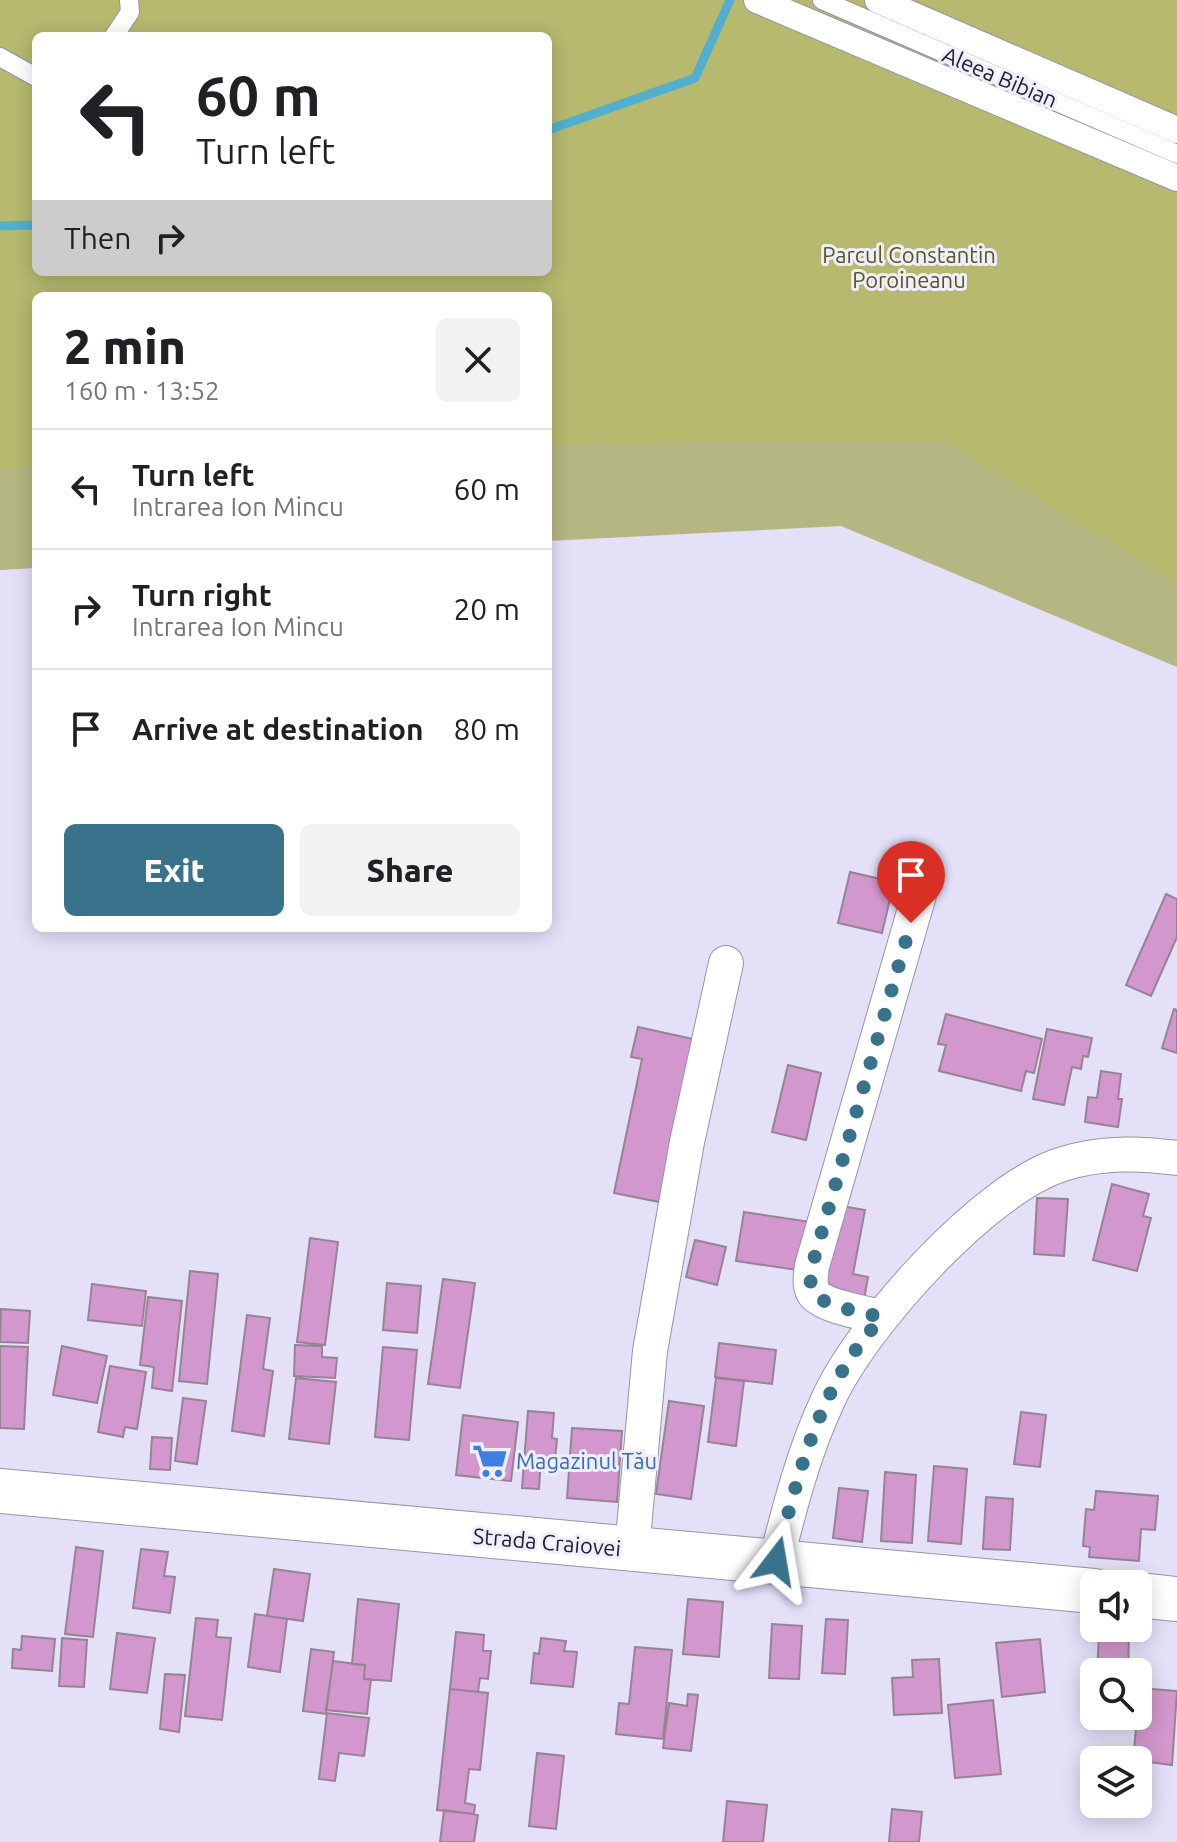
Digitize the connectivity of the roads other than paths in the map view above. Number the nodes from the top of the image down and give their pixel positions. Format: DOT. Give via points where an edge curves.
graph roads {
  1 [pos="129,0"];
  2 [pos="757,0"];
  3 [pos="822,0"];
  4 [pos="878,0"];
  5 [pos="117,32"];
  6 [pos="0,57"];
  7 [pos="32,75"];
  8 [pos="1177,130"];
  9 [pos="1177,154"];
  10 [pos="1177,178"];
  11 [pos="919,895"];
  12 [pos="726,963"];
  13 [pos="1177,1158"];
  14 [pos="881,1317"];
  15 [pos="0,1491"];
  16 [pos="632,1550"];
  17 [pos="776,1561"];
  18 [pos="1080,1590"];
  19 [pos="1152,1596"];
  20 [pos="1177,1599"];
  1 -- 5 [label="lane" via="130,12"];
  2 -- 10 [label="street"];
  3 -- 9 [label="lane, Aleea Bibian"];
  4 -- 8 [label="street"];
  6 -- 7 [label="lane"];
  11 -- 14 [label="street" via="810,1280 824,1302"];
  12 -- 16 [label="street" via="650,1351"];
  13 -- 14 [label="street" via="1102,1155 1061,1164 1025,1180 940,1252"];
  14 -- 17 [label="street" via="828,1398"];
  15 -- 16 [label="main road, Strada Craiovei"];
  16 -- 17 [label="main road, Strada Craiovei"];
  17 -- 18 [label="main road, Strada Craiovei"];
  19 -- 20 [label="main road"];
}
